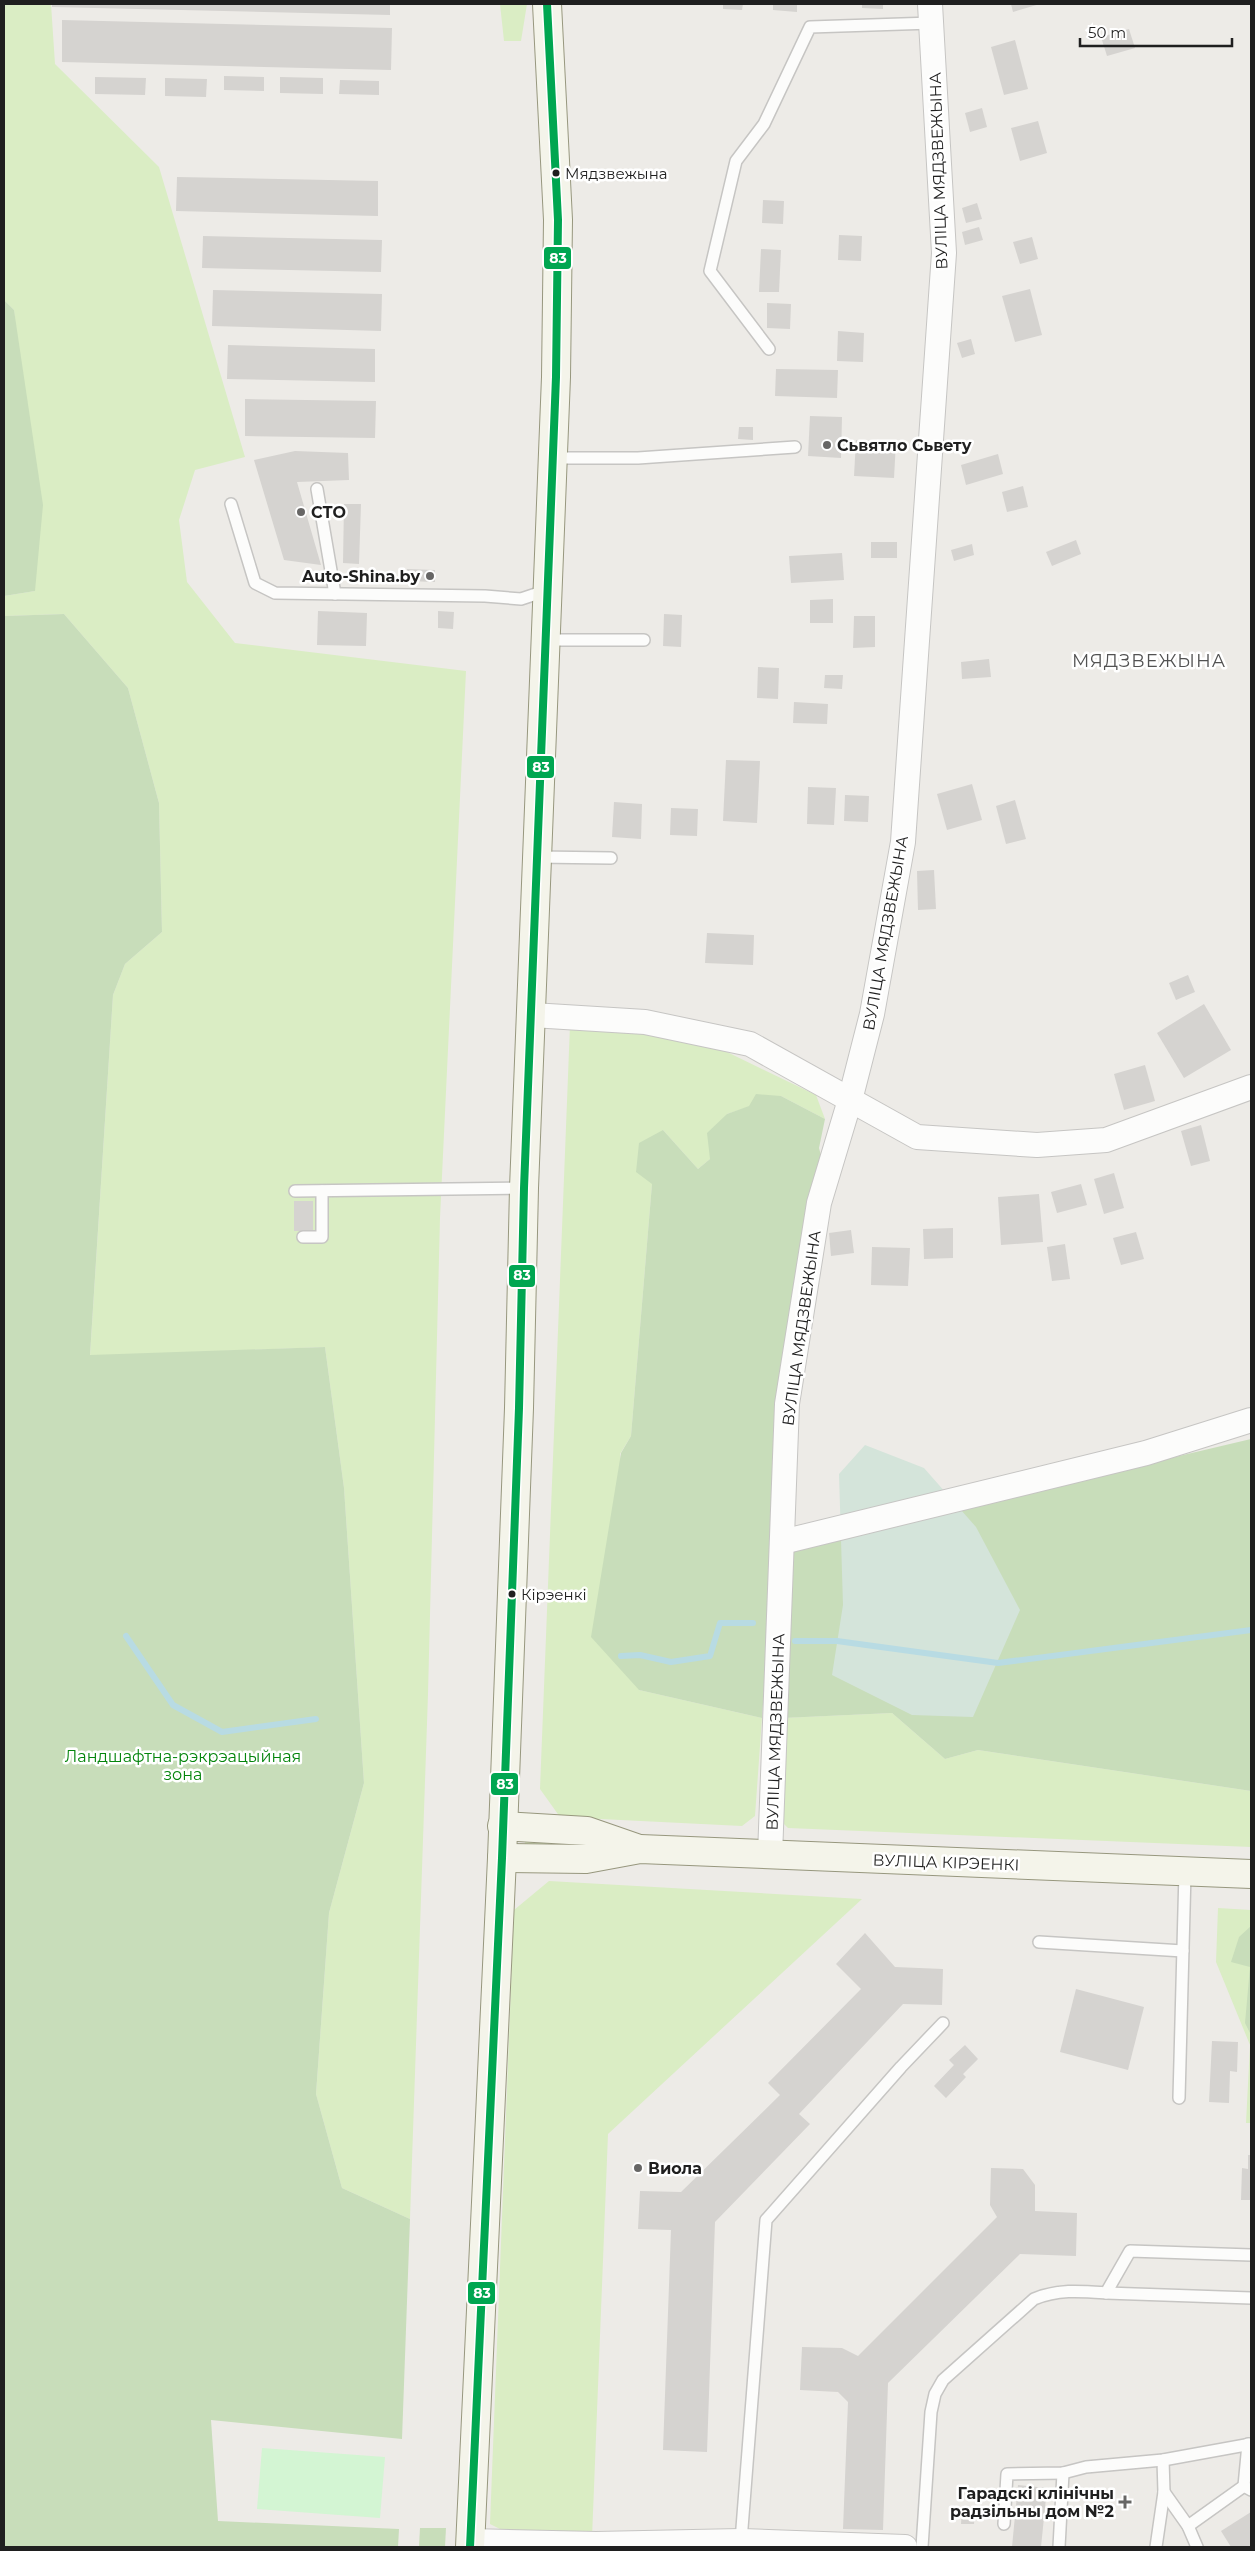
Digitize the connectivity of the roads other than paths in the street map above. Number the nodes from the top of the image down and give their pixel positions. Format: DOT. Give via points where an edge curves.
graph roads {
  1 [pos="547,4"];
  2 [pos="931,14"];
  3 [pos="769,349"];
  4 [pos="795,447"];
  5 [pos="553,458"];
  6 [pos="317,489"];
  7 [pos="232,504"];
  8 [pos="548,590"];
  9 [pos="335,594"];
  10 [pos="545,640"];
  11 [pos="644,640"];
  12 [pos="537,857"];
  13 [pos="611,858"];
  14 [pos="532,1014"];
  15 [pos="1251,1087"];
  16 [pos="850,1100"];
  17 [pos="524,1188"];
  18 [pos="295,1191"];
  19 [pos="322,1191"];
  20 [pos="303,1237"];
  21 [pos="1251,1420"];
  22 [pos="782,1542"];
  23 [pos="502,1826"];
  24 [pos="640,1849"];
  25 [pos="770,1855"];
  26 [pos="502,1858"];
  27 [pos="1184,1872"];
  28 [pos="1251,1874"];
  29 [pos="1039,1942"];
  30 [pos="1183,1950"];
  31 [pos="943,2023"];
  32 [pos="1179,2098"];
  33 [pos="1251,2255"];
  34 [pos="1106,2293"];
  35 [pos="1251,2298"];
  36 [pos="1250,2444"];
  37 [pos="1163,2460"];
  38 [pos="1063,2473"];
  39 [pos="1248,2488"];
  40 [pos="1164,2492"];
  41 [pos="1004,2524"];
  42 [pos="1188,2526"];
  43 [pos="741,2541"];
  44 [pos="470,2544"];
  45 [pos="596,2546"];
  46 [pos="905,2547"];
  47 [pos="922,2547"];
  48 [pos="1059,2547"];
  49 [pos="1156,2547"];
  50 [pos="1197,2547"];
  1 -- 5 [label="main road" via="558,220"];
  2 -- 3 [label="lane" via="810,27 764,124 736,161 710,271"];
  2 -- 16 [label="street, ВУЛІЦА МЯДЗВЕЖЫНА" via="944,252 903,842 872,1014"];
  4 -- 5 [label="lane" via="638,458"];
  5 -- 8 [label="main road"];
  6 -- 9 [label="lane"];
  7 -- 9 [label="lane" via="255,583 275,593"];
  8 -- 9 [label="lane" via="521,599"];
  8 -- 10 [label="main road"];
  10 -- 11 [label="lane"];
  10 -- 12 [label="main road"];
  12 -- 13 [label="lane"];
  12 -- 14 [label="main road"];
  14 -- 16 [label="street" via="645,1022 750,1044"];
  14 -- 17 [label="main road"];
  15 -- 16 [label="street" via="1106,1140 1037,1145 917,1137"];
  16 -- 22 [label="street, ВУЛІЦА МЯДЗВЕЖЫНА" via="819,1203 787,1404"];
  17 -- 19 [label="lane"];
  17 -- 23 [label="main road" via="519,1408"];
  18 -- 19 [label="lane"];
  19 -- 20 [label="lane" via="322,1237"];
  21 -- 22 [label="street" via="1146,1453"];
  22 -- 25 [label="street, ВУЛІЦА МЯДЗВЕЖЫНА"];
  23 -- 24 [label="main road, ВУЛІЦА КІРЭЕНКІ" via="587,1831"];
  23 -- 26 [label="main road"];
  24 -- 25 [label="main road, ВУЛІЦА КІРЭЕНКІ"];
  24 -- 26 [label="main road, ВУЛІЦА КІРЭЕНКІ" via="586,1859"];
  25 -- 27 [label="main road, ВУЛІЦА КІРЭЕНКІ"];
  26 -- 44 [label="main road"];
  27 -- 28 [label="main road, ВУЛІЦА КІРЭЕНКІ"];
  27 -- 30 [label="lane"];
  29 -- 30 [label="lane"];
  30 -- 32 [label="lane"];
  31 -- 43 [label="lane" via="766,2220"];
  33 -- 34 [label="lane" via="1130,2251"];
  34 -- 35 [label="lane"];
  34 -- 47 [label="lane" via="1069,2290 1051,2292 1034,2299 943,2380 935,2394 931,2412"];
  36 -- 37 [label="lane"];
  36 -- 39 [label="lane"];
  37 -- 38 [label="lane" via="1086,2467"];
  37 -- 40 [label="lane"];
  38 -- 41 [label="lane" via="1007,2474"];
  38 -- 48 [label="lane"];
  39 -- 42 [label="lane"];
  40 -- 42 [label="lane"];
  40 -- 49 [label="lane"];
  42 -- 50 [label="lane"];
  43 -- 45 [label="street"];
  43 -- 46 [label="street"];
  44 -- 45 [label="street"];
}
